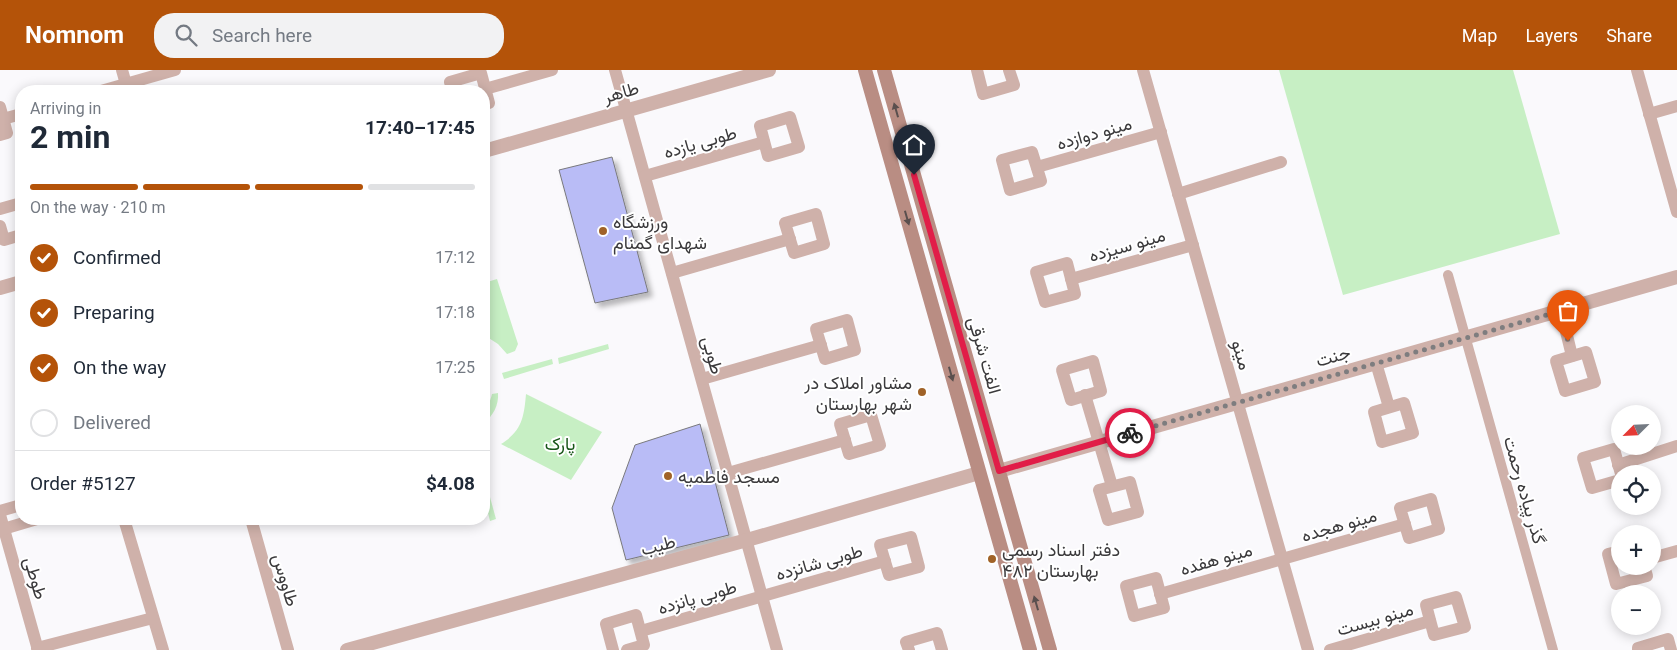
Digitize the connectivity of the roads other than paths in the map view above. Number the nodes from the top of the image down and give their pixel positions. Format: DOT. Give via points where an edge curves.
graph roads {
  1 [pos="122,70"];
  2 [pos="175,70"];
  3 [pos="552,70"];
  4 [pos="615,70"];
  5 [pos="768,70"];
  6 [pos="865,70"];
  7 [pos="884,70"];
  8 [pos="977,70"];
  9 [pos="1010,70"];
  10 [pos="1143,70"];
  11 [pos="1637,70"];
  12 [pos="126,85"];
  13 [pos="135,85"];
  14 [pos="451,85"];
  15 [pos="484,85"];
  16 [pos="490,88"];
  17 [pos="1677,106"];
  18 [pos="626,110"];
  19 [pos="2,113"];
  20 [pos="15,114"];
  21 [pos="1649,114"];
  22 [pos="1161,132"];
  23 [pos="0,135"];
  24 [pos="764,142"];
  25 [pos="490,149"];
  26 [pos="1280,162"];
  27 [pos="1037,167"];
  28 [pos="645,176"];
  29 [pos="1178,194"];
  30 [pos="15,205"];
  31 [pos="0,209"];
  32 [pos="1677,212"];
  33 [pos="0,226"];
  34 [pos="15,237"];
  35 [pos="790,239"];
  36 [pos="1193,245"];
  37 [pos="672,273"];
  38 [pos="1448,276"];
  39 [pos="1677,277"];
  40 [pos="1071,279"];
  41 [pos="15,284"];
  42 [pos="0,288"];
  43 [pos="1561,311"];
  44 [pos="1465,338"];
  45 [pos="821,345"];
  46 [pos="1572,356"];
  47 [pos="1376,363"];
  48 [pos="702,379"];
  49 [pos="1085,395"];
  50 [pos="1238,403"];
  51 [pos="1389,407"];
  52 [pos="845,440"];
  53 [pos="1099,442"];
  54 [pos="1677,446"];
  55 [pos="1618,465"];
  56 [pos="1629,465"];
  57 [pos="999,471"];
  58 [pos="728,473"];
  59 [pos="979,473"];
  60 [pos="1611,483"];
  61 [pos="1112,486"];
  62 [pos="15,507"];
  63 [pos="0,513"];
  64 [pos="1404,524"];
  65 [pos="16,525"];
  66 [pos="126,525"];
  67 [pos="252,525"];
  68 [pos="2,529"];
  69 [pos="746,540"];
  70 [pos="1677,551"];
  71 [pos="1611,553"];
  72 [pos="1661,555"];
  73 [pos="1282,559"];
  74 [pos="885,561"];
  75 [pos="1611,565"];
  76 [pos="1614,575"];
  77 [pos="1647,575"];
  78 [pos="1160,594"];
  79 [pos="762,596"];
  80 [pos="153,618"];
  81 [pos="1430,621"];
  82 [pos="640,631"];
  83 [pos="38,649"];
  84 [pos="163,650"];
  85 [pos="288,650"];
  86 [pos="347,650"];
  87 [pos="613,650"];
  88 [pos="627,650"];
  89 [pos="777,650"];
  90 [pos="909,650"];
  91 [pos="942,650"];
  92 [pos="1030,650"];
  93 [pos="1050,650"];
  94 [pos="1308,650"];
  95 [pos="1330,650"];
  96 [pos="1553,650"];
  97 [pos="1638,650"];
  98 [pos="1671,650"];
  1 -- 12 [label="street"];
  2 -- 13 [label="street"];
  3 -- 16 [label="street"];
  4 -- 18 [label="street, طوبی"];
  5 -- 18 [label="street, طاهر"];
  6 -- 59 [label="main road, one-way"];
  57 -- 7 [label="main road, الفت شرقی, one-way"];
  8 -- 9 [label="street" via="984,94 1014,85"];
  10 -- 22 [label="street, مینو"];
  11 -- 21 [label="street"];
  14 -- 15 [label="street" via="450,82 480,73"];
  17 -- 21 [label="street"];
  18 -- 25 [label="street, طاهر"];
  18 -- 28 [label="street, طوبی"];
  19 -- 20 [label="street"];
  19 -- 23 [label="street" via="7,133"];
  21 -- 32 [label="street"];
  22 -- 27 [label="street, مینو دوازده"];
  22 -- 29 [label="street, مینو"];
  24 -- 28 [label="street, طوبی یازده"];
  26 -- 29 [label="street"];
  28 -- 37 [label="street, طوبی"];
  29 -- 36 [label="street, مینو"];
  30 -- 31 [label="street"];
  33 -- 34 [label="street" via="4,240"];
  35 -- 37 [label="street"];
  36 -- 40 [label="street, مینو سیزده"];
  36 -- 50 [label="street, مینو"];
  37 -- 48 [label="street, طوبی"];
  38 -- 44 [label="street, گذر پیاده رحمت"];
  39 -- 43 [label="street, جنت"];
  41 -- 42 [label="street"];
  43 -- 44 [label="street, جنت"];
  43 -- 46 [label="street"];
  44 -- 47 [label="street, جنت"];
  44 -- 96 [label="street, گذر پیاده رحمت"];
  45 -- 48 [label="street"];
  47 -- 50 [label="street, جنت"];
  47 -- 51 [label="street"];
  48 -- 58 [label="street, طوبی"];
  49 -- 53 [label="street"];
  50 -- 53 [label="street, جنت"];
  50 -- 73 [label="street, مینو"];
  52 -- 58 [label="street"];
  53 -- 57 [label="street, جنت"];
  53 -- 61 [label="street"];
  54 -- 56 [label="street"];
  55 -- 60 [label="street" via="1614,449 1583,458 1592,488"];
  93 -- 57 [label="main road, الفت شرقی, one-way"];
  58 -- 69 [label="street, طوبی"];
  59 -- 69 [label="street, طیب"];
  59 -- 92 [label="main road"];
  62 -- 63 [label="street"];
  63 -- 68 [label="street, طوطی"];
  64 -- 73 [label="street, مینو هجده"];
  65 -- 68 [label="street"];
  66 -- 80 [label="street"];
  67 -- 85 [label="street, طاووس"];
  68 -- 83 [label="street, طوطی"];
  69 -- 79 [label="street, طوبی"];
  69 -- 86 [label="street, طیب"];
  70 -- 72 [label="street"];
  71 -- 75 [label="street" via="1608,554"];
  73 -- 78 [label="street, مینو هفده"];
  73 -- 94 [label="street, مینو"];
  74 -- 79 [label="street, طوبی شانزده"];
  76 -- 77 [label="street" via="1616,584"];
  79 -- 82 [label="street, طوبی پانزده"];
  79 -- 89 [label="street, طوبی"];
  80 -- 83 [label="street"];
  80 -- 84 [label="street"];
  81 -- 95 [label="street, مینو بیست"];
  82 -- 87 [label="street" via="636,615 606,624"];
  82 -- 88 [label="street" via="644,645"];
  90 -- 91 [label="street" via="906,642 937,633"];
  97 -- 98 [label="street" via="1668,639"];
}
